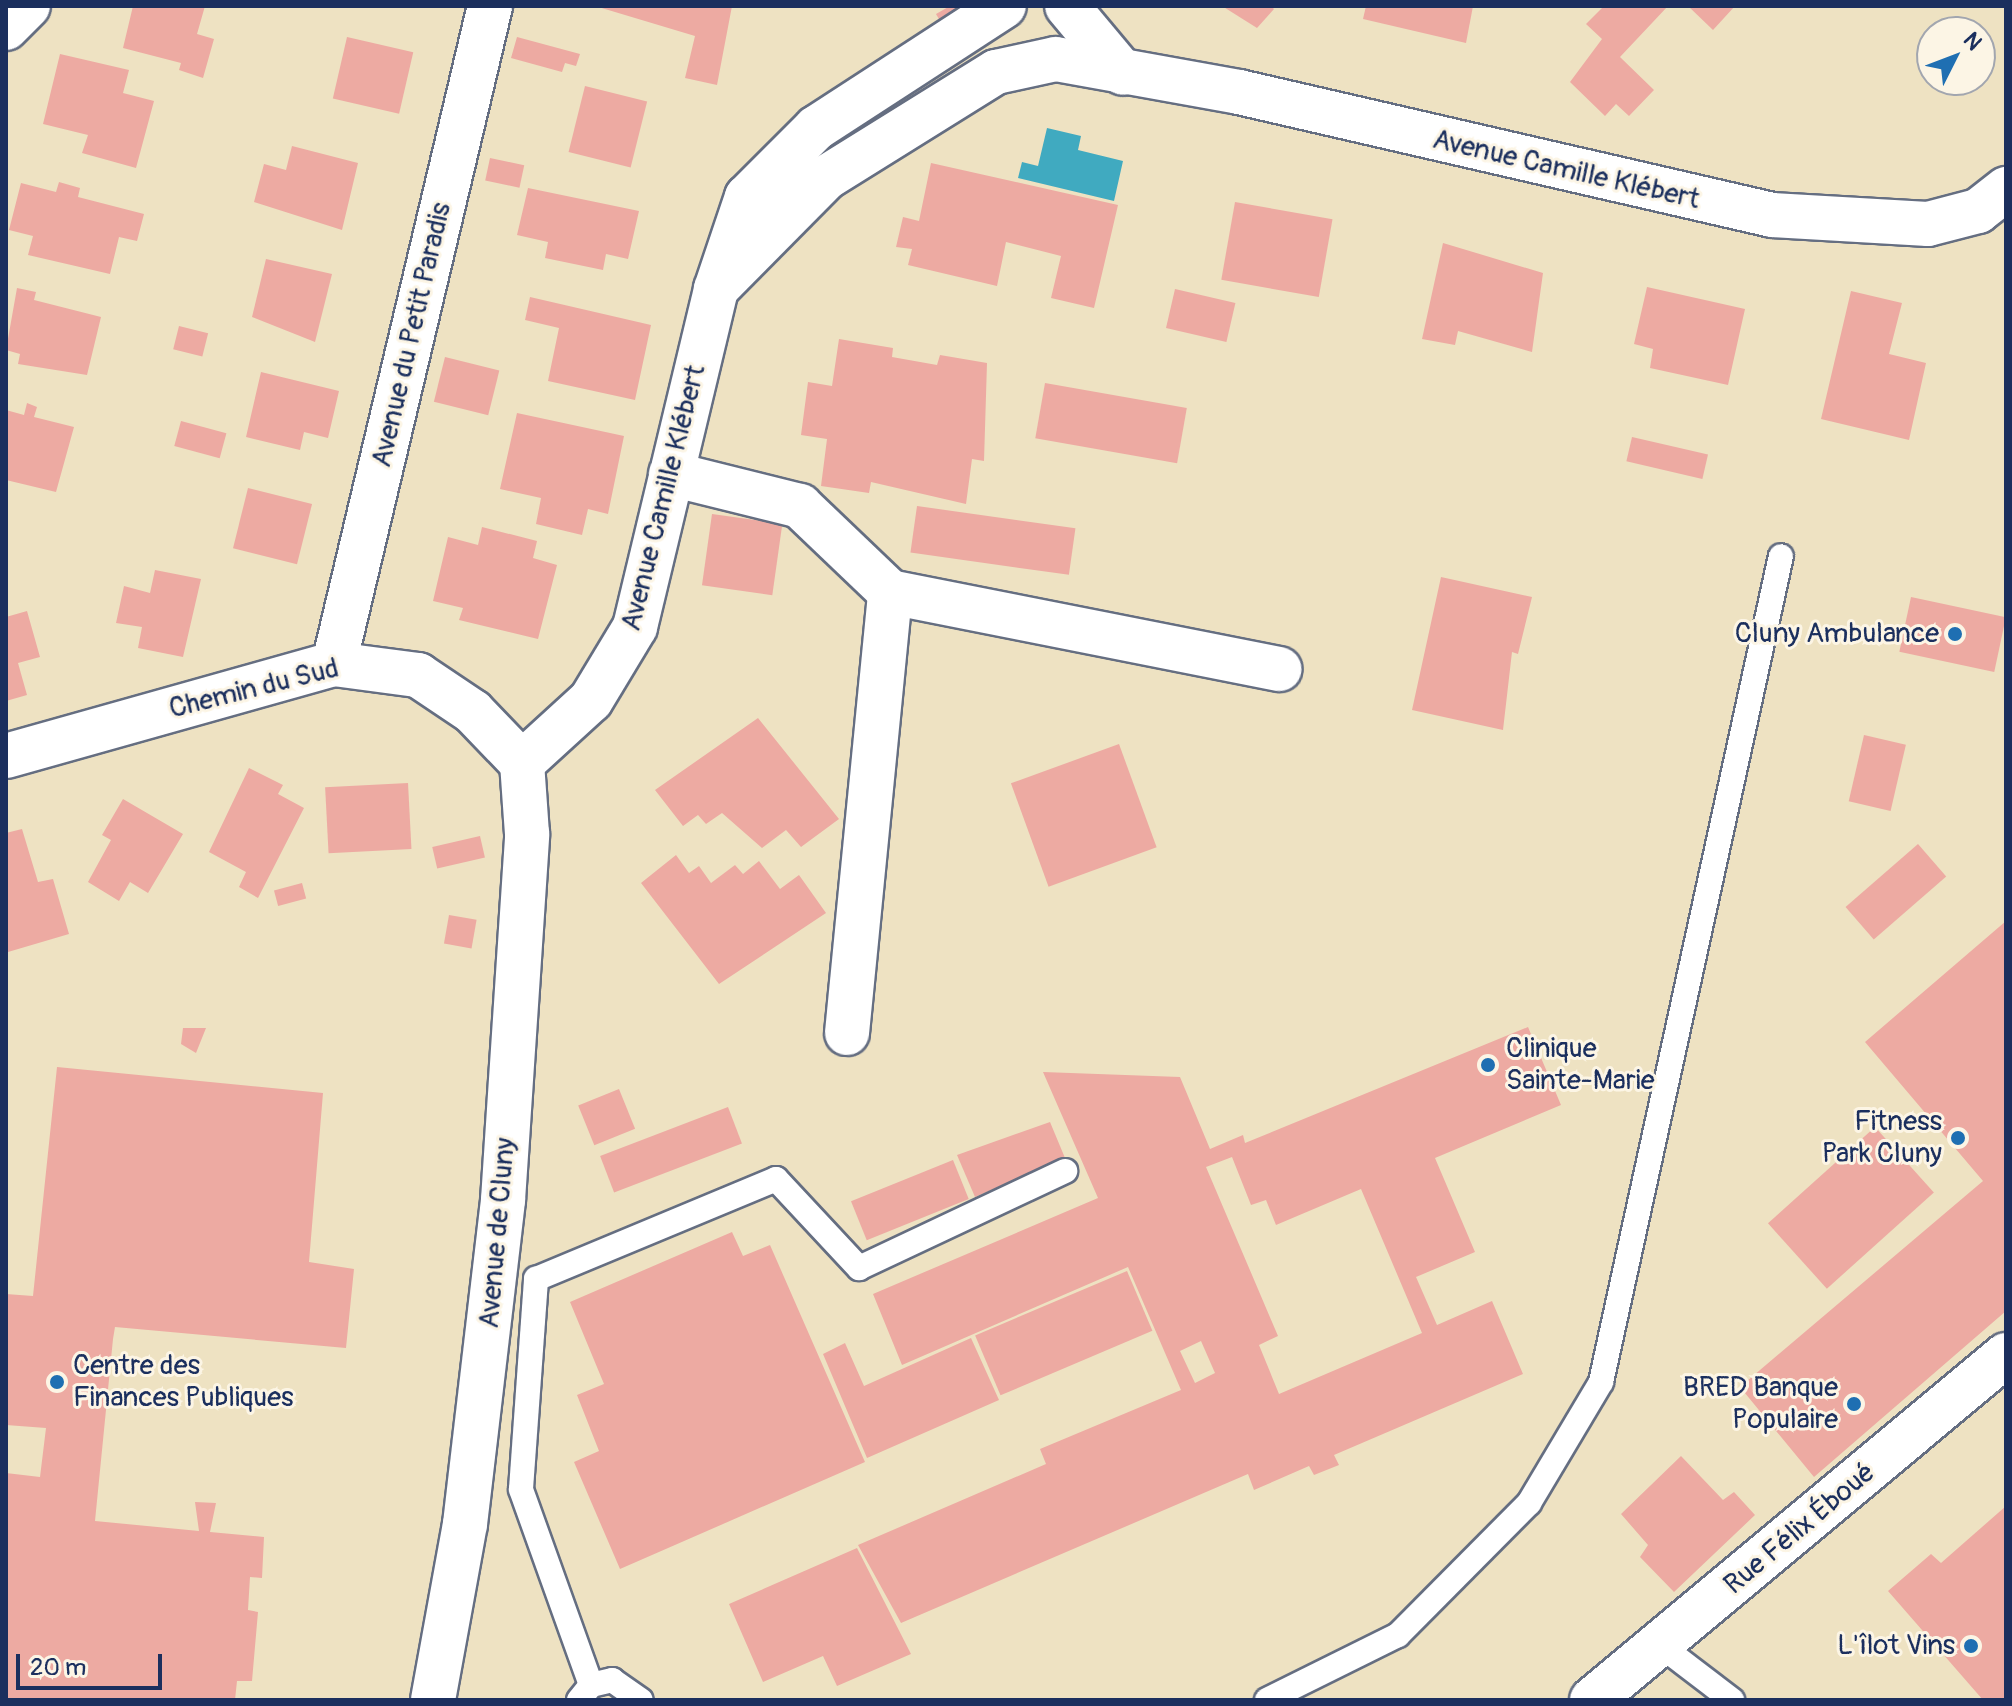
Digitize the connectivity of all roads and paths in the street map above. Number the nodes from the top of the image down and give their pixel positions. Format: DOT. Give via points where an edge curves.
graph roads {
  1 [pos="28,6"];
  2 [pos="490,6"];
  3 [pos="1004,6"];
  4 [pos="1067,6"];
  5 [pos="6,28"];
  6 [pos="1123,73"];
  7 [pos="2006,189"];
  8 [pos="716,289"];
  9 [pos="671,474"];
  10 [pos="1781,556"];
  11 [pos="890,592"];
  12 [pos="334,664"];
  13 [pos="1279,669"];
  14 [pos="6,756"];
  15 [pos="522,763"];
  16 [pos="847,1033"];
  17 [pos="1065,1171"];
  18 [pos="2006,1355"];
  19 [pos="1660,1645"];
  20 [pos="585,1693"];
  21 [pos="433,1700"];
  22 [pos="641,1700"];
  23 [pos="1267,1700"];
  24 [pos="1592,1700"];
  25 [pos="1732,1700"];
  1 -- 5 [label="street"];
  2 -- 12 [label="street, Avenue du Petit Paradis"];
  3 -- 8 [label="street, Avenue Camille Klébert" via="816,128 747,197"];
  4 -- 6 [label="street" via="1074,23"];
  6 -- 7 [label="street, Avenue Camille Klébert" via="1239,92 1772,215 1928,224 1978,211"];
  6 -- 8 [label="street, Avenue Camille Klébert" via="1056,59 996,72 827,177"];
  8 -- 9 [label="street, Avenue Camille Klébert"];
  9 -- 11 [label="street" via="800,506"];
  9 -- 15 [label="street, Avenue Camille Klébert" via="635,627 617,667"];
  10 -- 23 [label="lane" via="1601,1382 1529,1503 1398,1635"];
  11 -- 13 [label="street"];
  11 -- 16 [label="street"];
  12 -- 14 [label="street, Chemin du Sud"];
  12 -- 15 [label="street, Chemin du Sud" via="418,675 473,712"];
  15 -- 21 [label="street, Avenue de Cluny" via="527,834 503,1200 465,1524"];
  17 -- 20 [label="lane" via="859,1268 776,1179 536,1279 521,1489"];
  18 -- 19 [label="street, Rue Félix Éboué"];
  19 -- 24 [label="street, Rue Félix Éboué"];
  19 -- 25 [label="lane"];
  20 -- 22 [label="lane" via="623,1682"];
}
